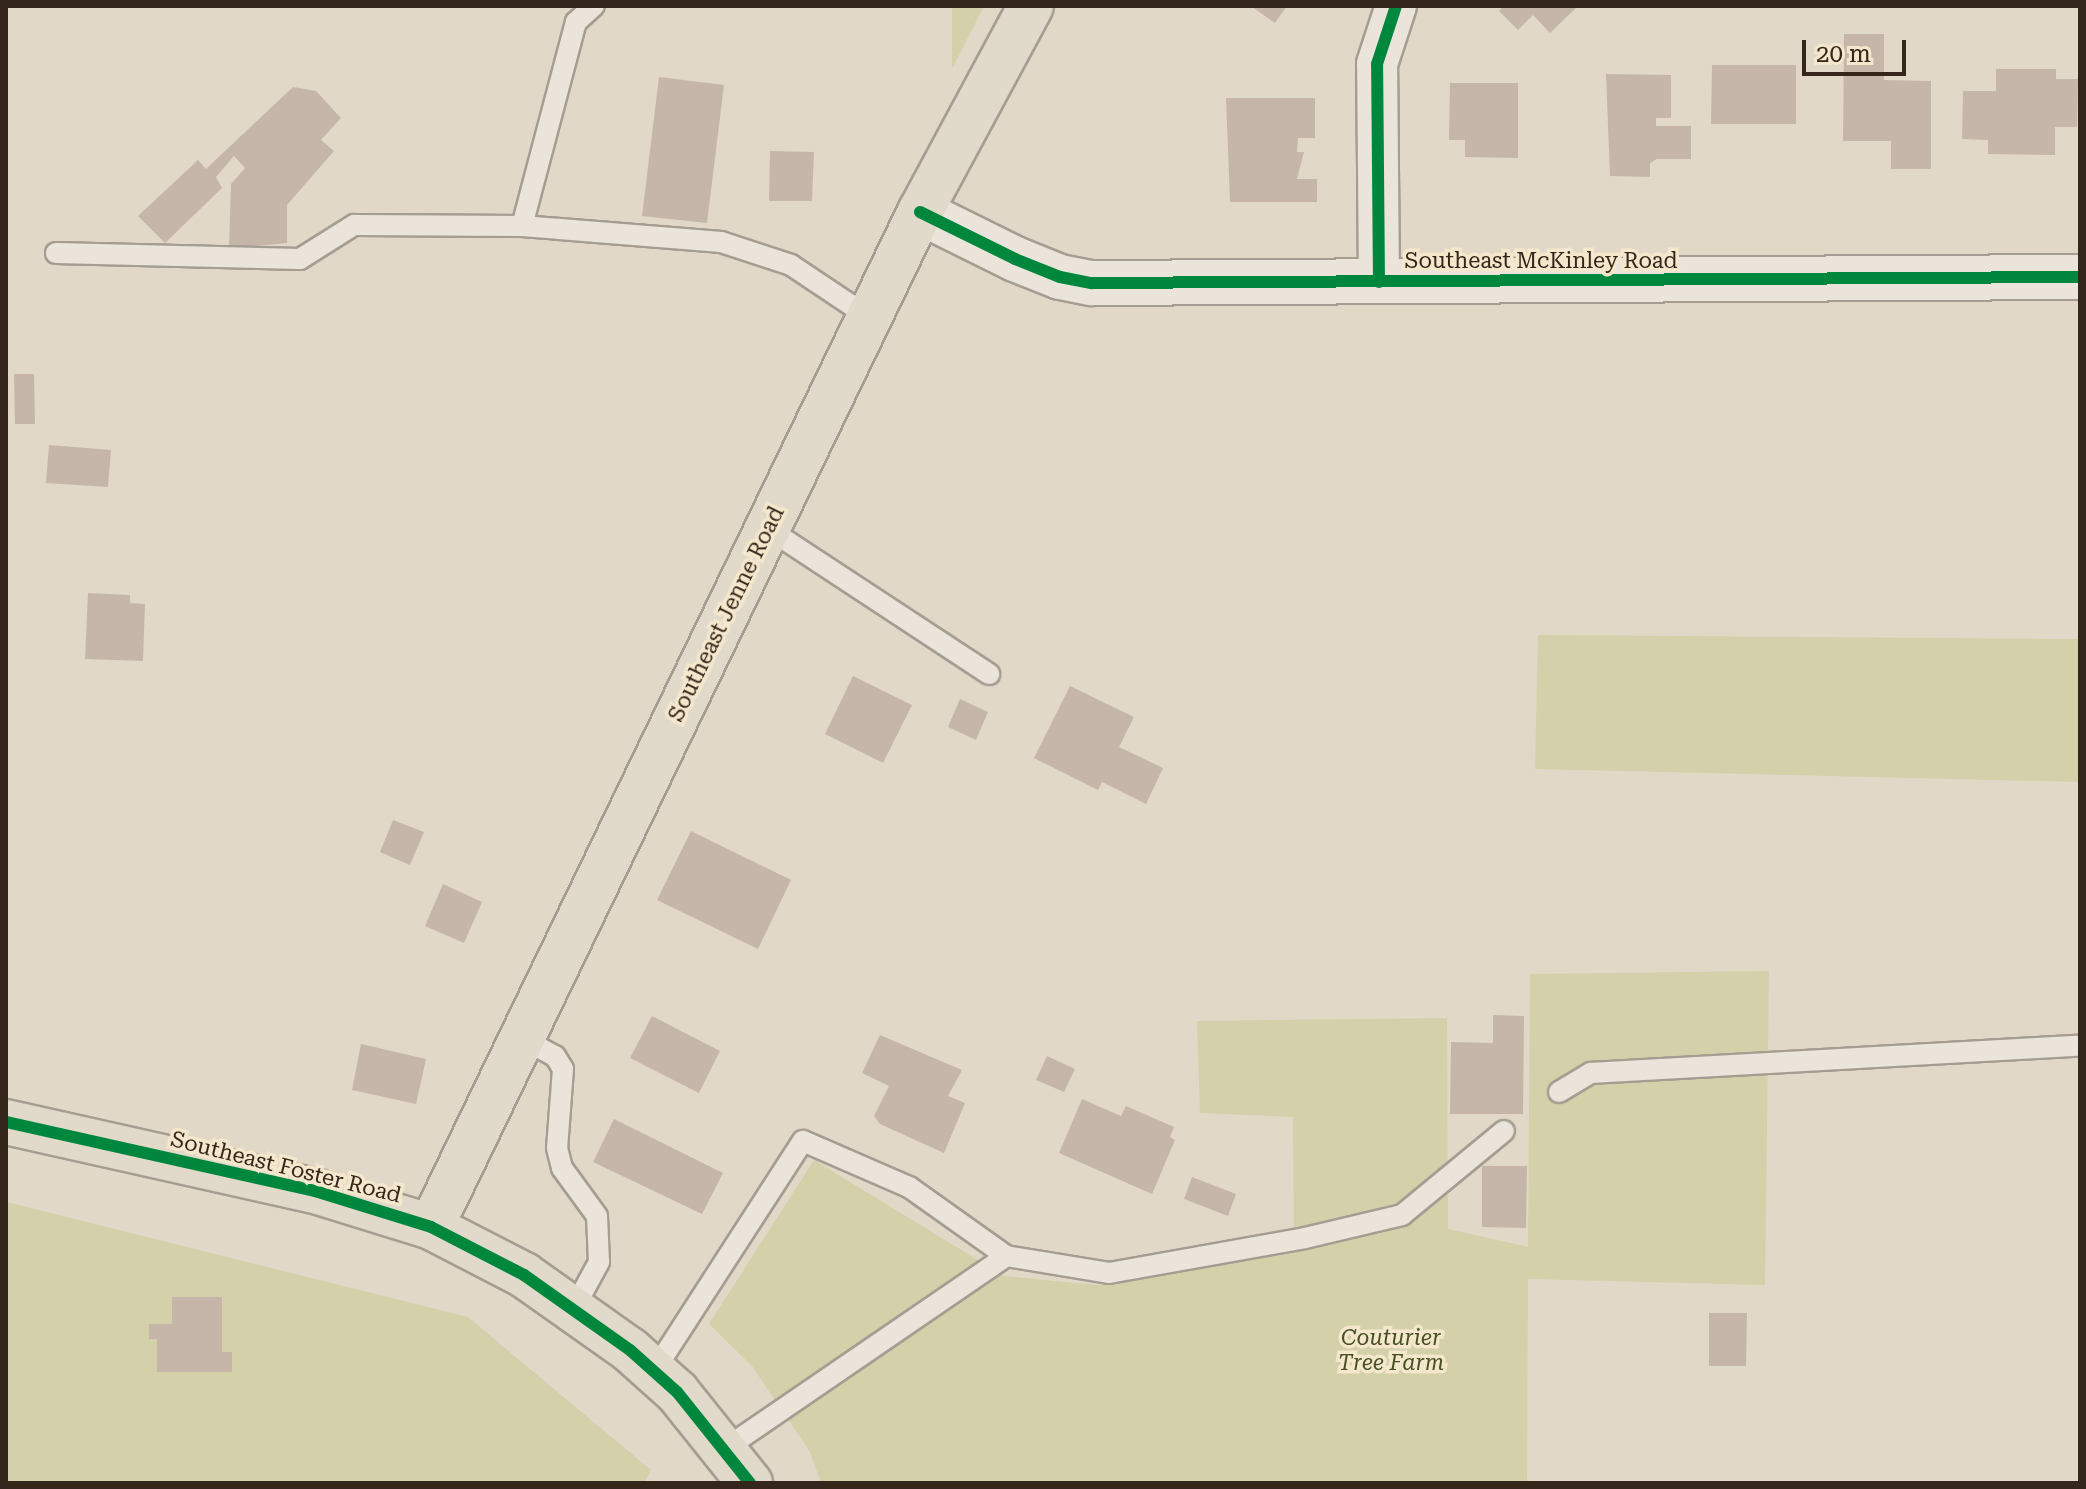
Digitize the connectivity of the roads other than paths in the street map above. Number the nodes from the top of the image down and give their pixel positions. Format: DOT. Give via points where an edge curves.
graph roads {
  1 [pos="594,6"];
  2 [pos="1031,6"];
  3 [pos="1396,6"];
  4 [pos="920,212"];
  5 [pos="522,226"];
  6 [pos="56,253"];
  7 [pos="2080,277"];
  8 [pos="1379,282"];
  9 [pos="869,317"];
  10 [pos="767,528"];
  11 [pos="989,674"];
  12 [pos="522,1038"];
  13 [pos="2080,1046"];
  14 [pos="1559,1092"];
  15 [pos="6,1122"];
  16 [pos="1504,1131"];
  17 [pos="431,1227"];
  18 [pos="1006,1256"];
  19 [pos="574,1308"];
  20 [pos="654,1371"];
  21 [pos="738,1466"];
  1 -- 5 [label="lane" via="576,22"];
  2 -- 4 [label="main road, Southeast Jenne Road"];
  3 -- 8 [label="street" via="1377,64"];
  4 -- 8 [label="street, Southeast McKinley Road" via="1015,259 1092,283"];
  4 -- 9 [label="main road, Southeast Jenne Road"];
  5 -- 6 [label="lane" via="354,225 300,259"];
  5 -- 9 [label="lane" via="721,242 791,265"];
  7 -- 8 [label="street, Southeast McKinley Road"];
  9 -- 10 [label="main road, Southeast Jenne Road"];
  10 -- 11 [label="lane"];
  10 -- 12 [label="main road, Southeast Jenne Road"];
  12 -- 17 [label="main road, Southeast Jenne Road"];
  12 -- 19 [label="lane" via="555,1056 563,1069 557,1148 562,1168 597,1216 599,1262"];
  13 -- 14 [label="lane" via="1591,1073"];
  15 -- 17 [label="main road, Southeast Foster Road" via="315,1191"];
  16 -- 18 [label="lane" via="1402,1215 1109,1273"];
  17 -- 19 [label="main road, Southeast Foster Road"];
  18 -- 20 [label="lane" via="909,1187 803,1141"];
  18 -- 21 [label="lane"];
  19 -- 20 [label="main road, Southeast Foster Road"];
  20 -- 21 [label="main road, Southeast Foster Road"];
}
